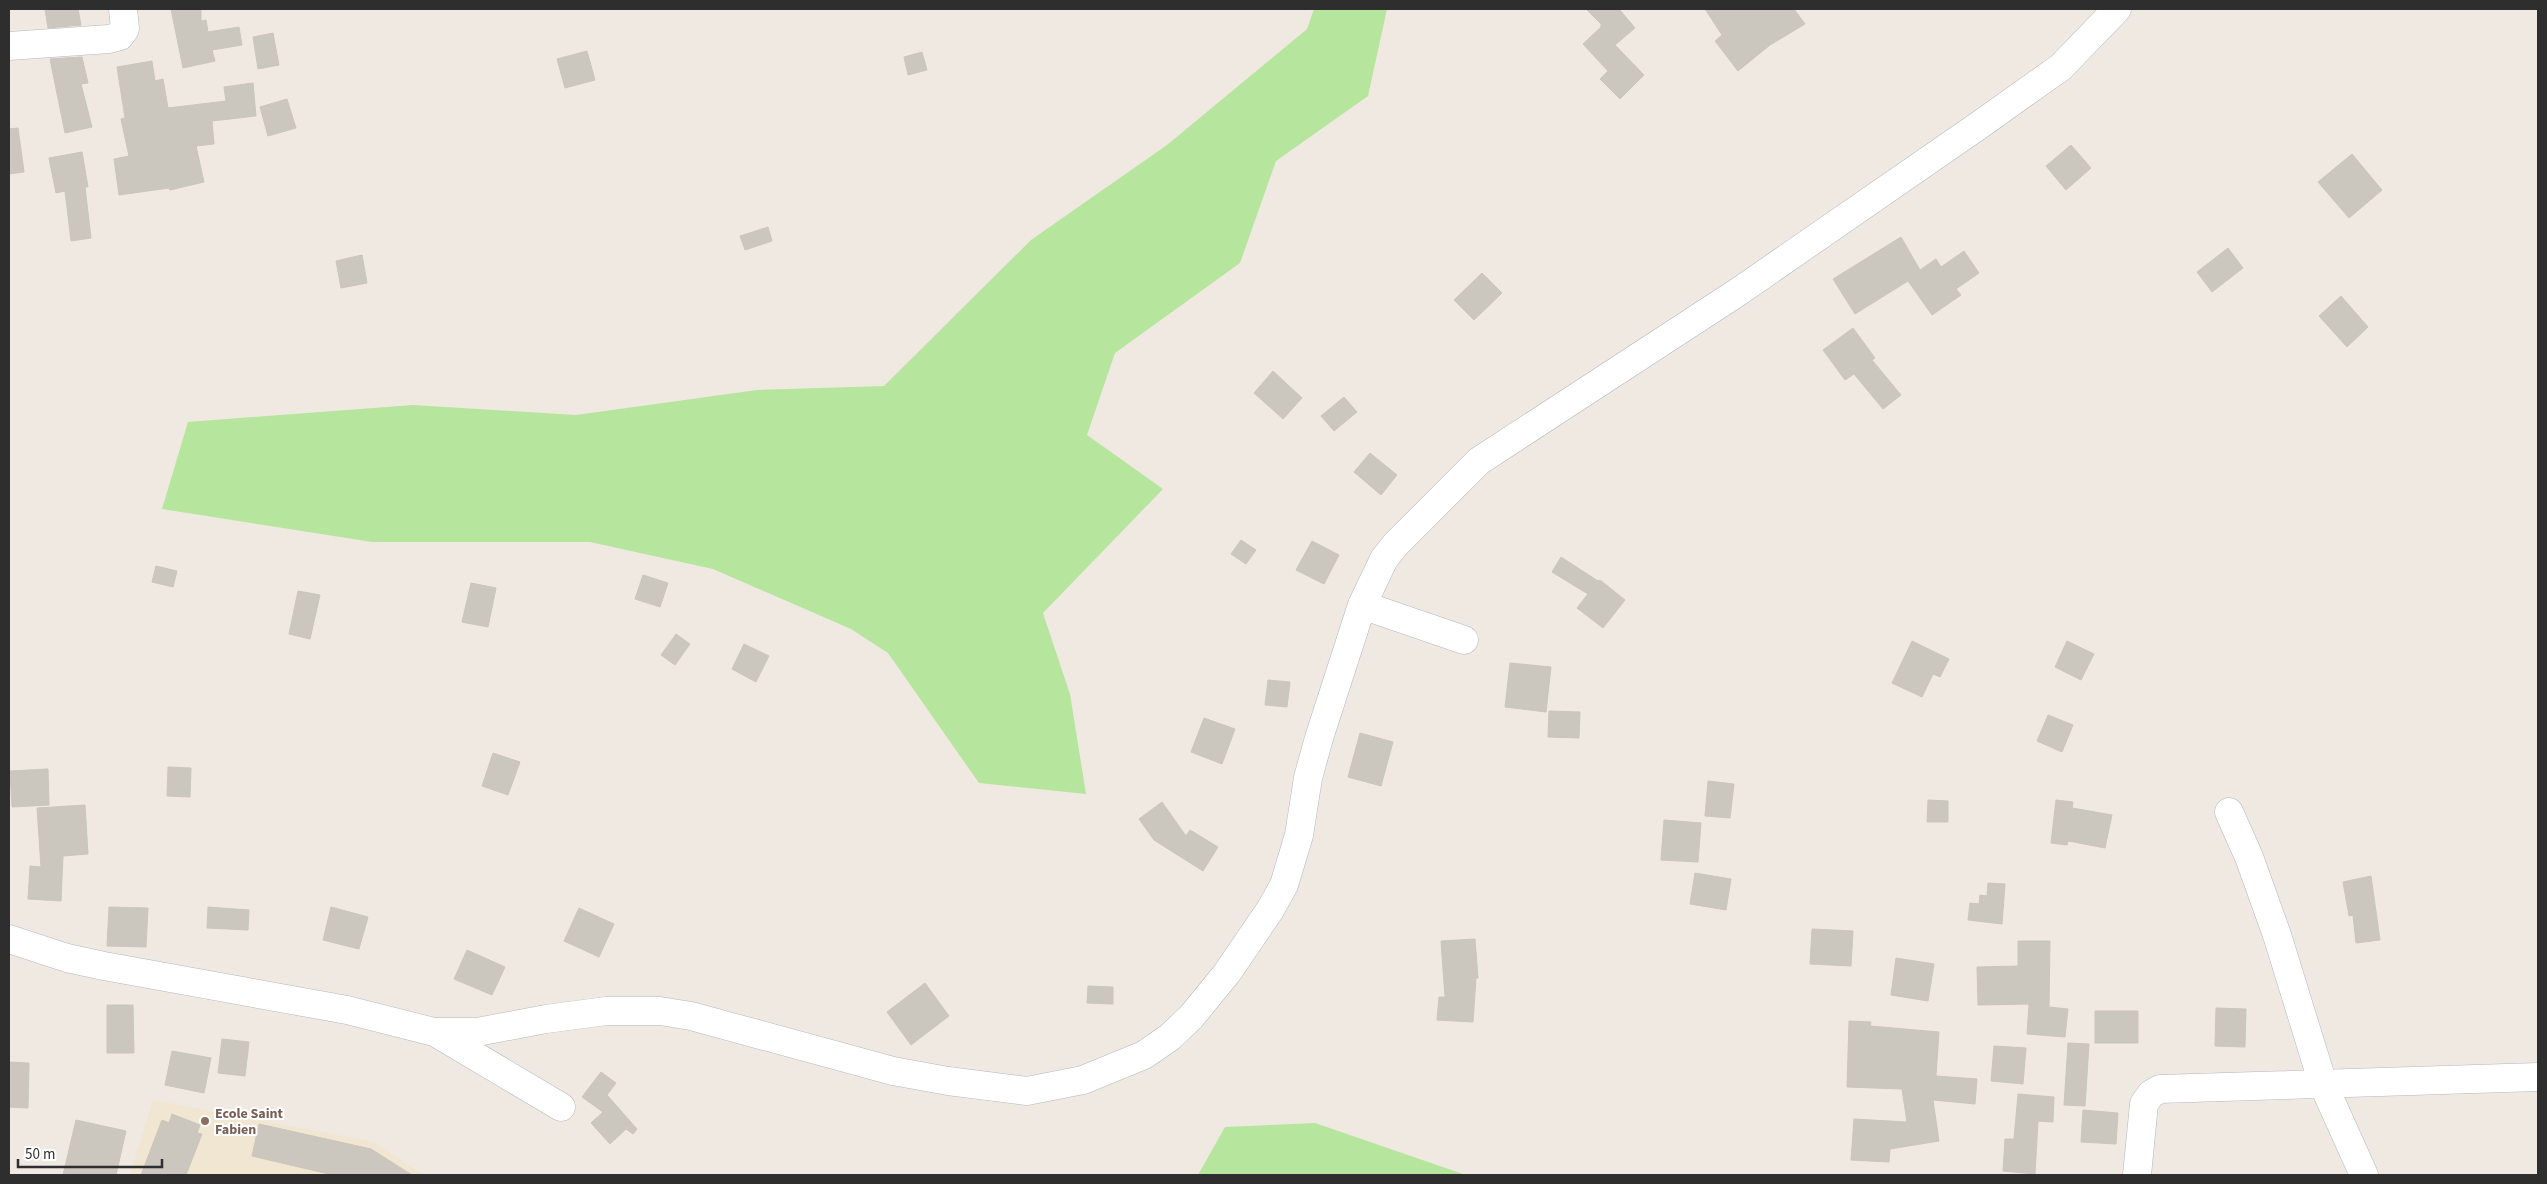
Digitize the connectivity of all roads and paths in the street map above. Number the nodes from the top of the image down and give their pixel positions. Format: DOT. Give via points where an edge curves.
graph roads {
  1 [pos="123,9"];
  2 [pos="2117,9"];
  3 [pos="9,46"];
  4 [pos="1362,605"];
  5 [pos="1464,640"];
  6 [pos="2229,812"];
  7 [pos="9,939"];
  8 [pos="434,1032"];
  9 [pos="2538,1076"];
  10 [pos="2323,1084"];
  11 [pos="561,1107"];
  12 [pos="2137,1175"];
  13 [pos="2364,1175"];
  1 -- 3 [label="street" via="126,29 120,36"];
  2 -- 4 [label="street" via="2061,66 1986,120 1738,292 1479,461 1396,544 1384,559"];
  4 -- 5 [label="street"];
  4 -- 8 [label="street" via="1319,738 1308,778 1299,835 1284,885 1227,973 1197,1010 1170,1037 1144,1055 1083,1080 1027,1091 892,1071 691,1016 660,1011 606,1011 477,1032"];
  6 -- 10 [label="street" via="2278,934"];
  7 -- 8 [label="street" via="95,964 347,1010"];
  8 -- 11 [label="street"];
  9 -- 10 [label="street"];
  10 -- 12 [label="street" via="2160,1089 2144,1104"];
  10 -- 13 [label="street"];
}
